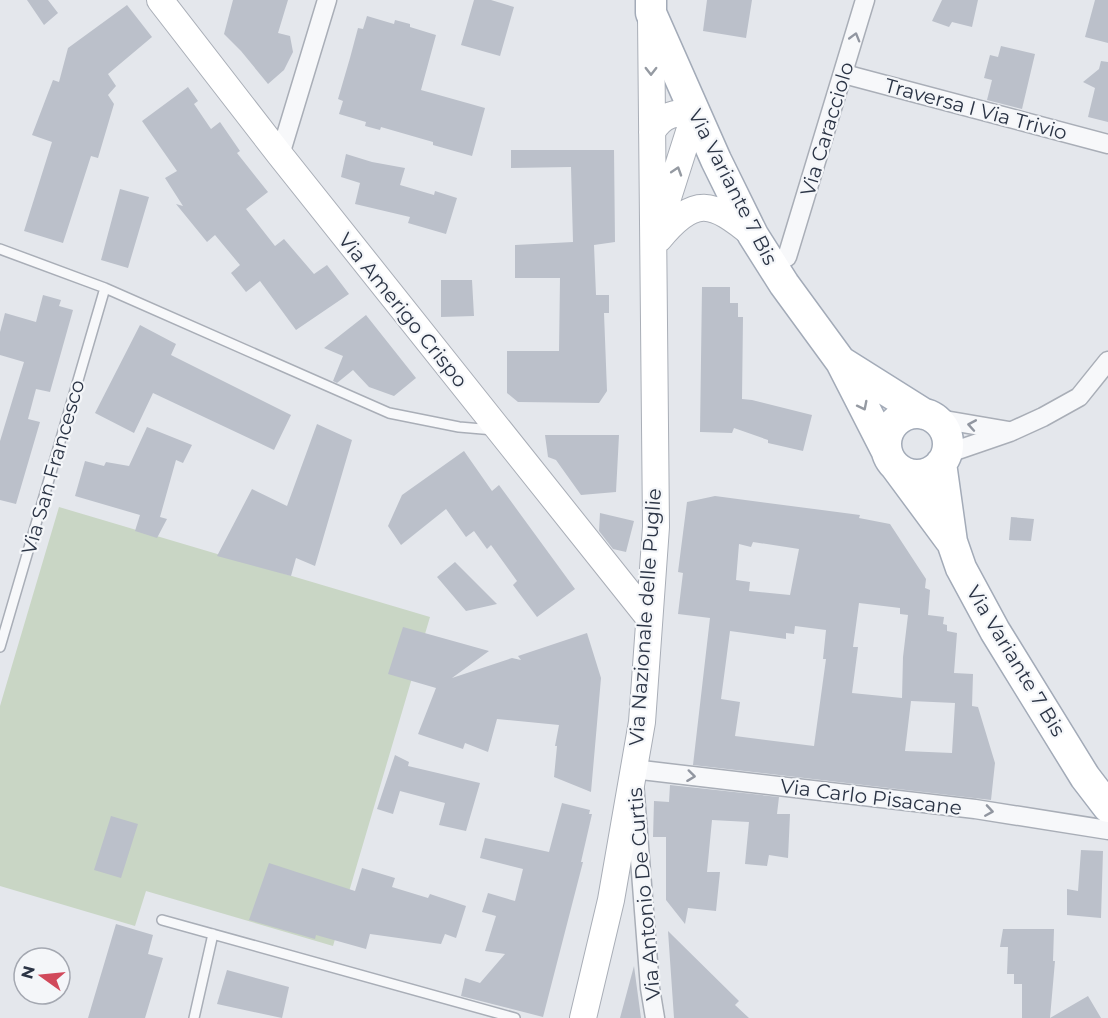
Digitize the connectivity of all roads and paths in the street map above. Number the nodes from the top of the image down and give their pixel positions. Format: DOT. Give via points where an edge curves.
graph roads {
  1 [pos="160,0"];
  2 [pos="327,0"];
  3 [pos="865,0"];
  4 [pos="651,6"];
  5 [pos="844,74"];
  6 [pos="695,113"];
  7 [pos="652,132"];
  8 [pos="1108,144"];
  9 [pos="280,155"];
  10 [pos="753,235"];
  11 [pos="653,247"];
  12 [pos="0,249"];
  13 [pos="787,257"];
  14 [pos="105,288"];
  15 [pos="1108,361"];
  16 [pos="841,362"];
  17 [pos="928,416"];
  18 [pos="500,430"];
  19 [pos="1010,432"];
  20 [pos="891,458"];
  21 [pos="944,459"];
  22 [pos="952,542"];
  23 [pos="649,618"];
  24 [pos="0,647"];
  25 [pos="633,769"];
  26 [pos="1084,777"];
  27 [pos="1108,807"];
  28 [pos="1108,830"];
  29 [pos="162,920"];
  30 [pos="213,934"];
  31 [pos="194,1018"];
  32 [pos="515,1018"];
  33 [pos="583,1018"];
  34 [pos="656,1018"];
  1 -- 9 [label="main road, Via Amerigo Crispo"];
  2 -- 9 [label="street"];
  5 -- 3 [label="street, Via Caracciolo, one-way"];
  4 -- 6 [label="main road, Via Variante 7 Bis"];
  4 -- 7 [label="main road, Via Nazionale delle Puglie, one-way"];
  5 -- 8 [label="street, Traversa I Via Trivio"];
  5 -- 13 [label="street, Via Caracciolo"];
  6 -- 7 [label="main road" via="670,115 657,122"];
  6 -- 10 [label="main road, Via Variante 7 Bis"];
  11 -- 6 [label="main road, Via Nazionale delle Puglie, one-way"];
  7 -- 11 [label="main road, Via Nazionale delle Puglie"];
  9 -- 18 [label="main road, Via Amerigo Crispo"];
  10 -- 11 [label="main road" via="723,213 697,208 680,216"];
  10 -- 16 [label="main road, Via Variante 7 Bis"];
  11 -- 23 [label="main road, Via Nazionale delle Puglie" via="656,527"];
  12 -- 14 [label="lane"];
  14 -- 18 [label="lane" via="389,413 459,428"];
  14 -- 24 [label="lane, Via San Francesco"];
  15 -- 19 [label="street" via="1079,397"];
  16 -- 17 [label="main road, Via Variante 7 Bis"];
  16 -- 20 [label="main road, Via Variante 7 Bis, one-way"];
  19 -- 17 [label="street, one-way"];
  17 -- 20 [label="main road" via="914,413 896,422 886,440"];
  17 -- 21 [label="main road" via="941,424 946,434"];
  18 -- 23 [label="main road, Via Amerigo Crispo"];
  19 -- 21 [label="street"];
  20 -- 21 [label="main road" via="904,473 914,476 934,471"];
  20 -- 22 [label="main road, Via Variante 7 Bis"];
  21 -- 22 [label="main road, Via Variante 7 Bis"];
  22 -- 26 [label="main road, Via Variante 7 Bis" via="977,599"];
  23 -- 25 [label="main road, Via Nazionale delle Puglie" via="642,722"];
  25 -- 28 [label="street, Via Carlo Pisacane, one-way" via="975,809"];
  25 -- 33 [label="main road, Via Nazionale delle Puglie" via="611,900"];
  25 -- 34 [label="street, Via Antonio De Curtis" via="650,988"];
  26 -- 27 [label="main road, Via Variante 7 Bis"];
  26 -- 28 [label="main road, Via Variante 7 Bis"];
  29 -- 30 [label="lane"];
  30 -- 31 [label="lane"];
  30 -- 32 [label="lane"];
}
